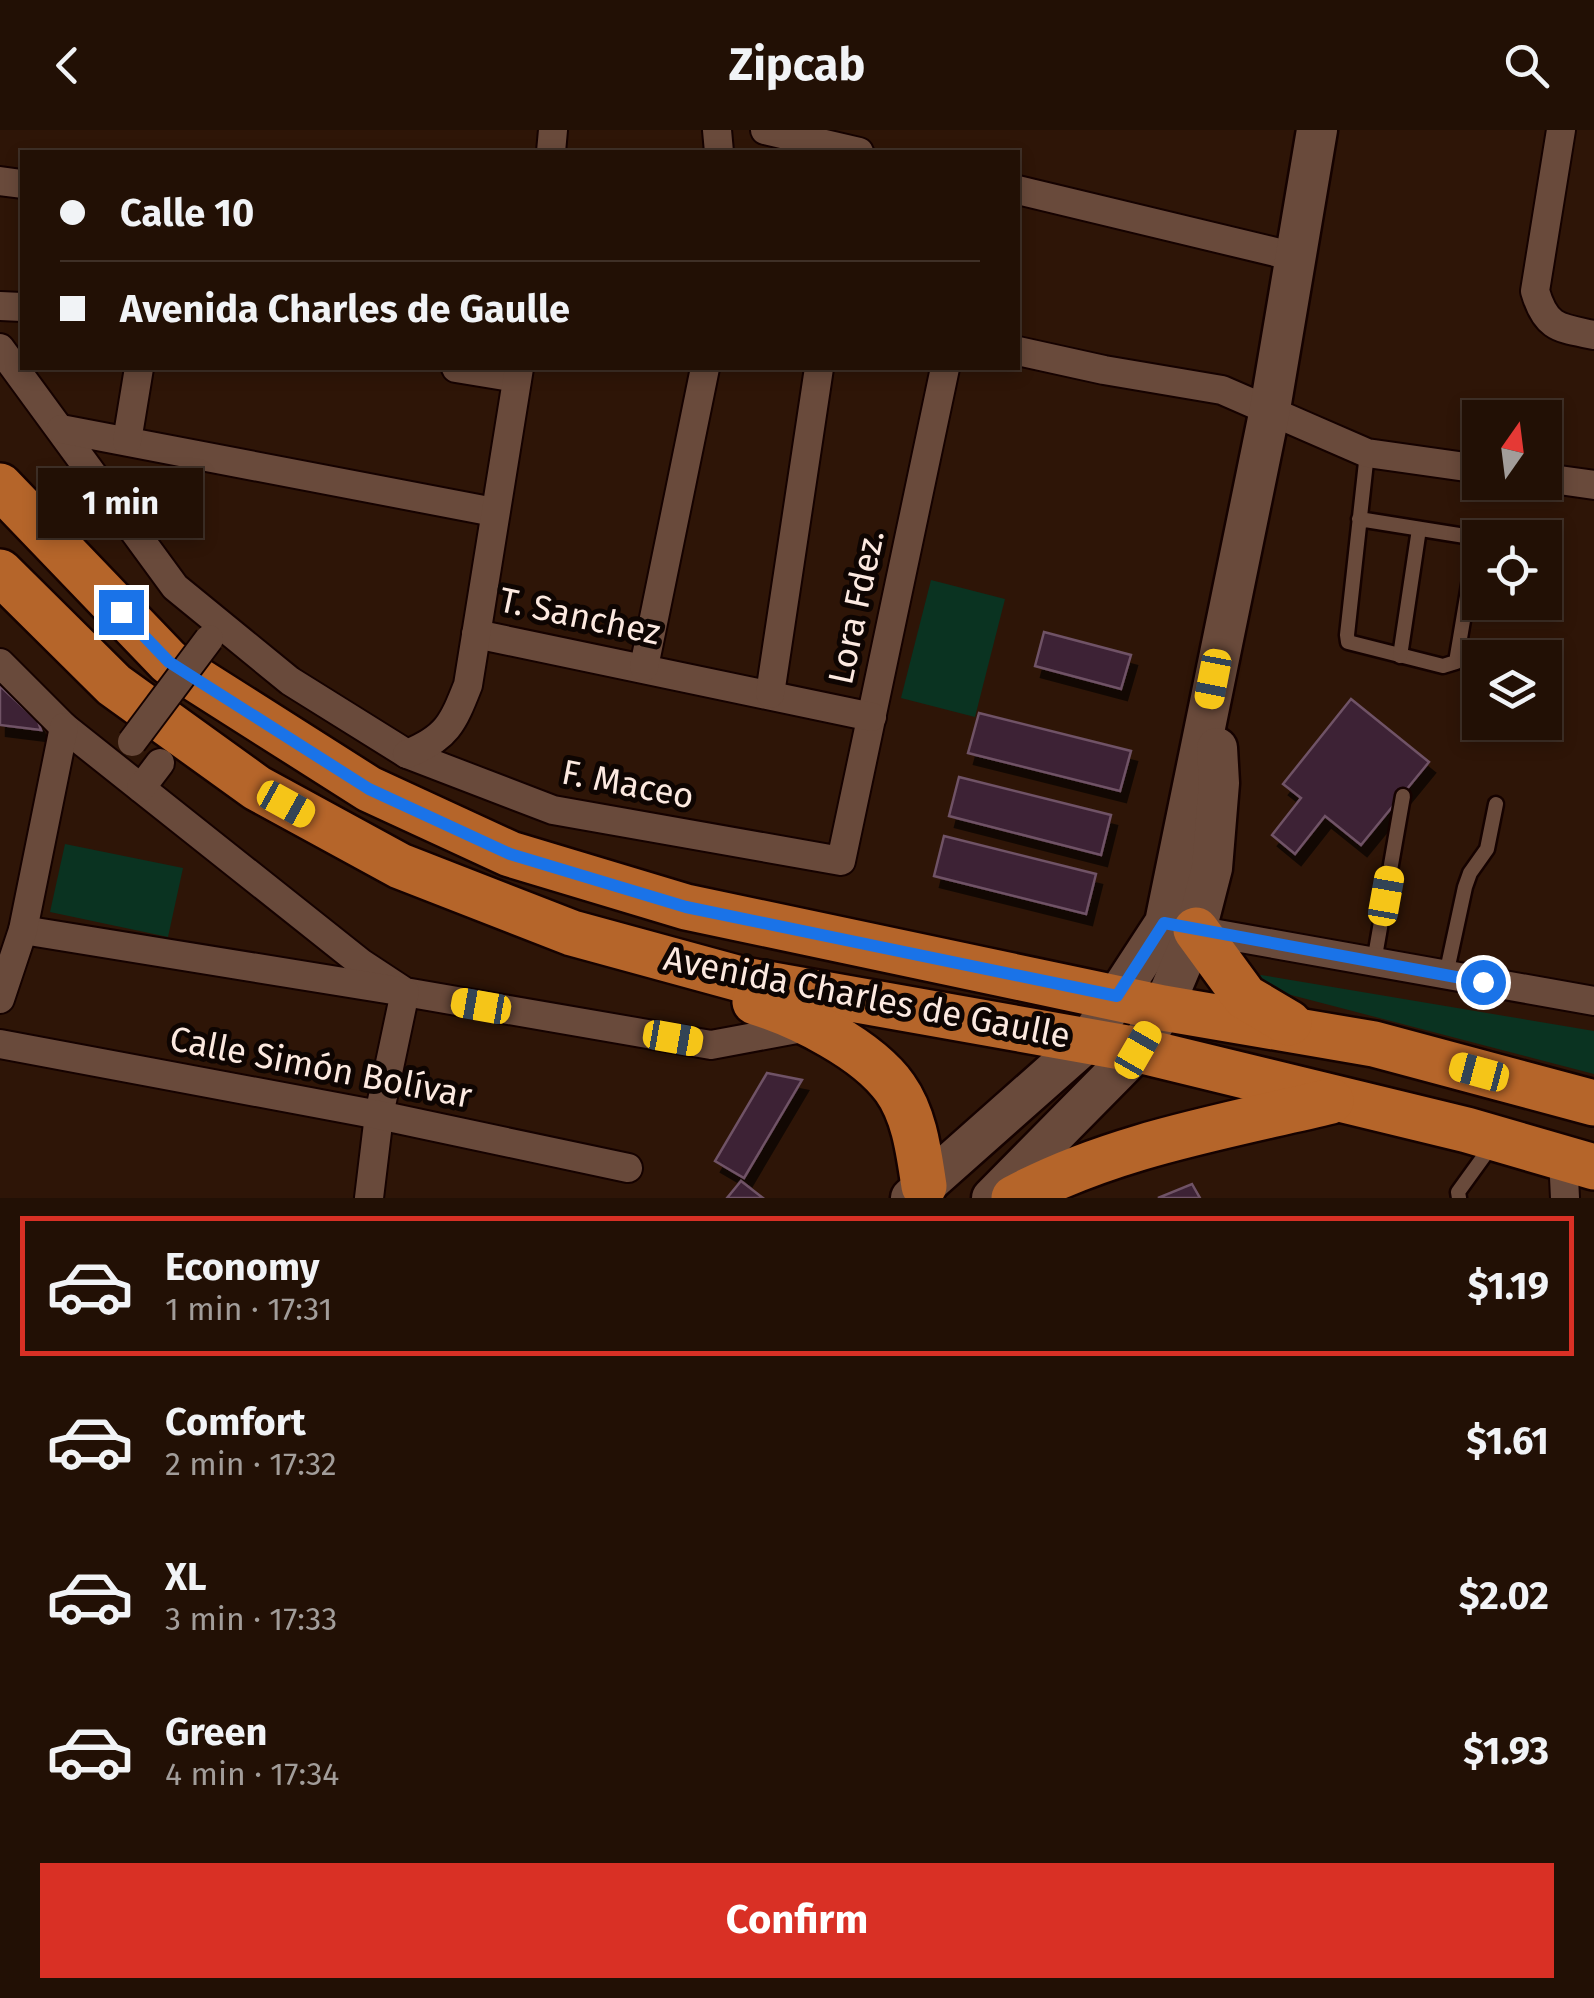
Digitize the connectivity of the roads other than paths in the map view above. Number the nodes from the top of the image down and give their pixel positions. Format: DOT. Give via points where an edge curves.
graph roads {
  1 [pos="765,130"];
  2 [pos="1317,130"];
  3 [pos="1561,130"];
  4 [pos="850,150"];
  5 [pos="1020,190"];
  6 [pos="1296,257"];
  7 [pos="1594,335"];
  8 [pos="0,348"];
  9 [pos="1020,351"];
  10 [pos="138,370"];
  11 [pos="487,370"];
  12 [pos="705,370"];
  13 [pos="819,370"];
  14 [pos="945,370"];
  15 [pos="518,372"];
  16 [pos="1270,410"];
  17 [pos="61,429"];
  18 [pos="127,441"];
  19 [pos="1367,453"];
  20 [pos="1462,466"];
  21 [pos="1562,480"];
  22 [pos="1594,484"];
  23 [pos="0,486"];
  24 [pos="494,512"];
  25 [pos="1360,519"];
  26 [pos="1419,528"];
  27 [pos="0,572"];
  28 [pos="476,634"];
  29 [pos="226,644"];
  30 [pos="1400,656"];
  31 [pos="0,663"];
  32 [pos="644,668"];
  33 [pos="770,694"];
  34 [pos="872,717"];
  35 [pos="64,727"];
  36 [pos="132,742"];
  37 [pos="407,754"];
  38 [pos="160,763"];
  39 [pos="142,788"];
  40 [pos="1403,796"];
  41 [pos="1496,804"];
  42 [pos="842,861"];
  43 [pos="1180,926"];
  44 [pos="23,930"];
  45 [pos="572,933"];
  46 [pos="1374,962"];
  47 [pos="1446,975"];
  48 [pos="405,992"];
  49 [pos="1117,996"];
  50 [pos="0,999"];
  51 [pos="1594,1001"];
  52 [pos="1163,1008"];
  53 [pos="814,1026"];
  54 [pos="1304,1032"];
  55 [pos="1088,1041"];
  56 [pos="0,1044"];
  57 [pos="1138,1050"];
  58 [pos="1343,1098"];
  59 [pos="1590,1099"];
  60 [pos="379,1115"];
  61 [pos="1498,1138"];
  62 [pos="628,1168"];
  63 [pos="1574,1174"];
  64 [pos="918,1192"];
  65 [pos="368,1198"];
  66 [pos="992,1198"];
  67 [pos="1014,1198"];
  68 [pos="1459,1198"];
  1 -- 4 [label="street"];
  2 -- 6 [label="main road"];
  3 -- 7 [label="street" via="1535,292 1548,321"];
  5 -- 6 [label="street"];
  6 -- 16 [label="main road"];
  8 -- 17 [label="street, F. Maceo"];
  9 -- 16 [label="street" via="1222,390"];
  10 -- 18 [label="street"];
  11 -- 15 [label="street"];
  12 -- 32 [label="street"];
  13 -- 33 [label="street"];
  14 -- 34 [label="street, Lora Fdez."];
  15 -- 24 [label="street, T. Sanchez"];
  16 -- 19 [label="street"];
  16 -- 43 [label="main road" via="1213,679 1219,783 1212,868"];
  17 -- 18 [label="street"];
  17 -- 29 [label="street, F. Maceo" via="175,587"];
  18 -- 24 [label="street"];
  19 -- 20 [label="street"];
  19 -- 25 [label="lane"];
  21 -- 22 [label="street"];
  23 -- 49 [label="main road, Avenida Charles de Gaulle" via="169,662 369,789 510,854 686,907"];
  24 -- 28 [label="street, T. Sanchez"];
  25 -- 26 [label="lane"];
  25 -- 30 [label="lane" via="1348,642"];
  26 -- 30 [label="lane"];
  26 -- 30 [label="lane" via="1465,536 1475,549 1473,566 1456,662 1443,666"];
  27 -- 45 [label="main road, Avenida Charles de Gaulle" via="114,685 257,788 400,866"];
  28 -- 32 [label="street, T. Sanchez"];
  28 -- 37 [label="street" via="454,720 435,743"];
  29 -- 36 [label="street, bridge"];
  29 -- 37 [label="street, F. Maceo"];
  31 -- 35 [label="street"];
  32 -- 33 [label="street, T. Sanchez"];
  33 -- 34 [label="street, T. Sanchez"];
  34 -- 42 [label="street, Lora Fdez."];
  35 -- 39 [label="street"];
  35 -- 44 [label="street"];
  37 -- 42 [label="street, F. Maceo" via="554,810"];
  38 -- 39 [label="street"];
  39 -- 48 [label="street"];
  40 -- 46 [label="lane"];
  41 -- 47 [label="lane" via="1487,849 1465,886"];
  43 -- 46 [label="street"];
  43 -- 49 [label="main road"];
  43 -- 52 [label="main road"];
  43 -- 54 [label="main road" via="1245,998"];
  44 -- 48 [label="street"];
  44 -- 50 [label="street"];
  45 -- 53 [label="main road" via="590,948"];
  45 -- 55 [label="main road, Avenida Charles de Gaulle" via="744,980"];
  46 -- 47 [label="street"];
  47 -- 51 [label="street"];
  48 -- 53 [label="street" via="711,1045"];
  48 -- 60 [label="street"];
  49 -- 52 [label="main road, Avenida Charles de Gaulle"];
  49 -- 55 [label="main road"];
  52 -- 54 [label="main road, Avenida Charles de Gaulle"];
  52 -- 57 [label="main road"];
  53 -- 64 [label="main road" via="894,1088 909,1116"];
  54 -- 59 [label="main road, Avenida Charles de Gaulle"];
  55 -- 57 [label="main road, Avenida Charles de Gaulle"];
  55 -- 64 [label="main road"];
  56 -- 60 [label="street, Calle Simón Bolívar"];
  57 -- 58 [label="main road, Avenida Charles de Gaulle"];
  57 -- 66 [label="main road"];
  58 -- 61 [label="main road, Avenida Charles de Gaulle"];
  58 -- 67 [label="main road" via="1134,1147"];
  60 -- 62 [label="street, Calle Simón Bolívar"];
  60 -- 65 [label="street"];
  61 -- 63 [label="main road, Avenida Charles de Gaulle"];
  61 -- 68 [label="lane"];
}
